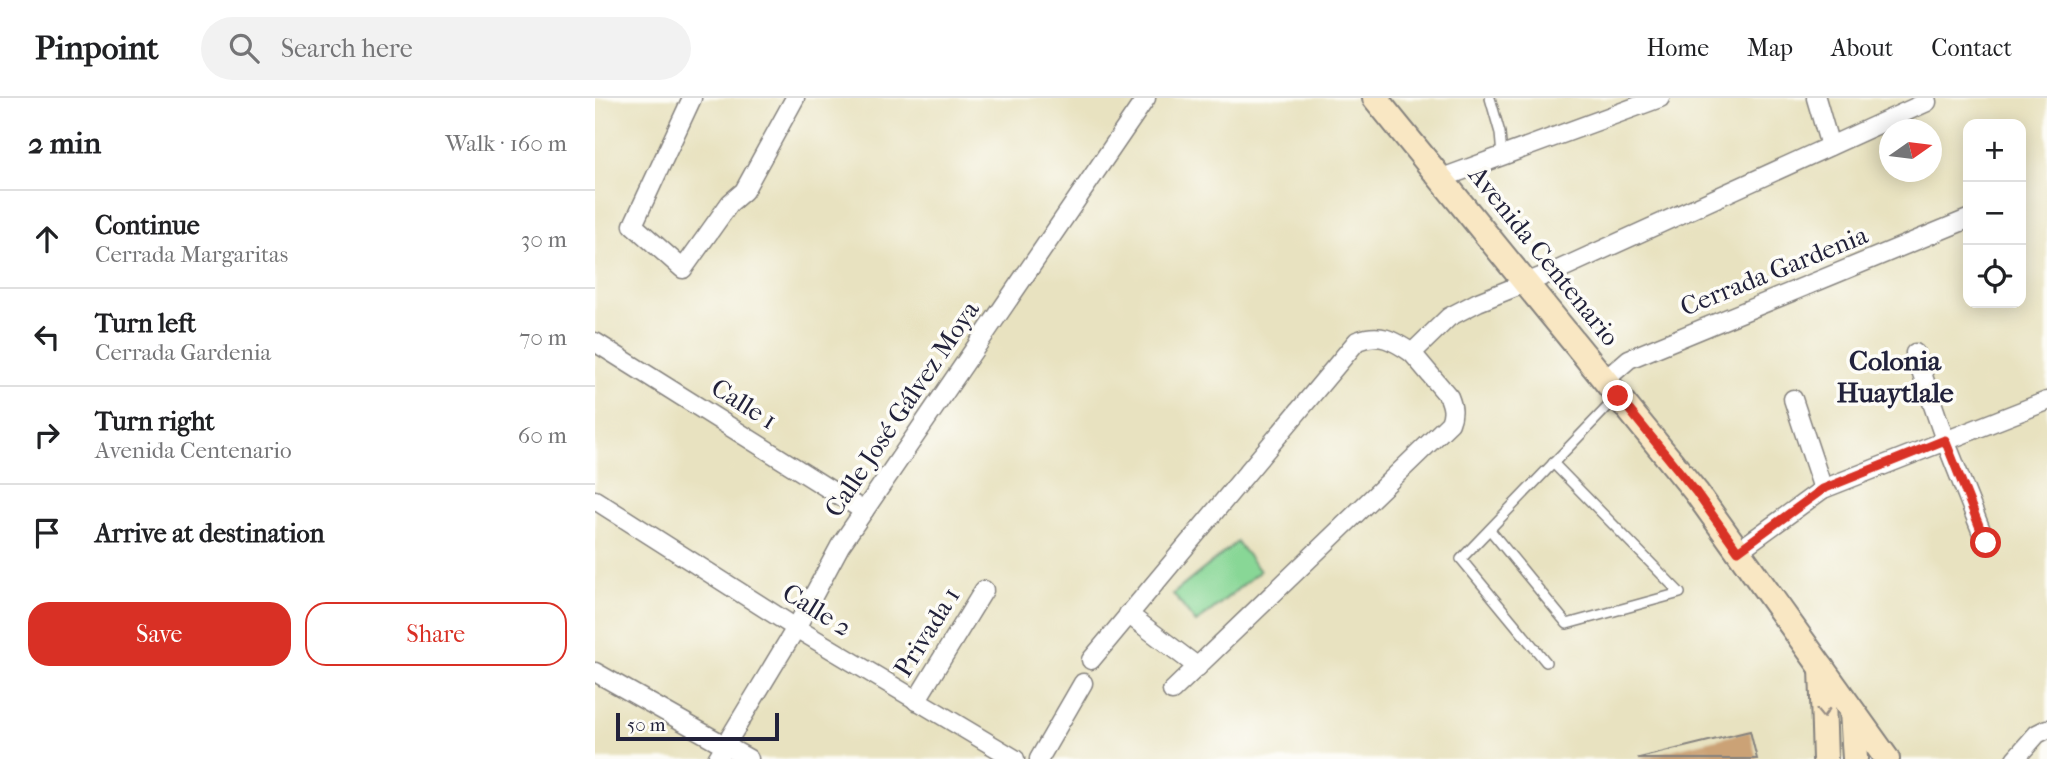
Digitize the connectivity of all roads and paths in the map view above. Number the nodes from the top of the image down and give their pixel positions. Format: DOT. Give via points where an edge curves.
graph roads {
  1 [pos="692,98"];
  2 [pos="795,98"];
  3 [pos="1146,98"];
  4 [pos="1375,98"];
  5 [pos="1490,98"];
  6 [pos="1660,98"];
  7 [pos="1816,98"];
  8 [pos="1926,98"];
  9 [pos="1830,146"];
  10 [pos="1502,156"];
  11 [pos="1442,178"];
  12 [pos="1963,221"];
  13 [pos="1528,283"];
  14 [pos="595,342"];
  15 [pos="1916,353"];
  16 [pos="1412,354"];
  17 [pos="1612,387"];
  18 [pos="1793,399"];
  19 [pos="2047,401"];
  20 [pos="1945,440"];
  21 [pos="1552,463"];
  22 [pos="1823,489"];
  23 [pos="595,500"];
  24 [pos="865,511"];
  25 [pos="1490,530"];
  26 [pos="1986,543"];
  27 [pos="1738,551"];
  28 [pos="984,590"];
  29 [pos="1128,614"];
  30 [pos="796,628"];
  31 [pos="1091,660"];
  32 [pos="1546,662"];
  33 [pos="1198,667"];
  34 [pos="1822,667"];
  35 [pos="595,672"];
  36 [pos="1083,683"];
  37 [pos="1172,691"];
  38 [pos="916,701"];
  39 [pos="1852,711"];
  40 [pos="2047,729"];
  41 [pos="721,752"];
  42 [pos="749,759"];
  43 [pos="1015,759"];
  44 [pos="1039,759"];
  45 [pos="1825,759"];
  46 [pos="1855,759"];
  47 [pos="1887,759"];
  48 [pos="2015,759"];
  1 -- 2 [label="street" via="633,225 683,269 730,203 744,191"];
  3 -- 24 [label="street, Calle José Gálvez Moya"];
  4 -- 11 [label="main road, Avenida Centenario"];
  5 -- 10 [label="lane"];
  6 -- 10 [label="street"];
  7 -- 9 [label="street"];
  8 -- 9 [label="street" via="1927,102"];
  9 -- 13 [label="street"];
  10 -- 11 [label="street"];
  11 -- 13 [label="main road, Avenida Centenario"];
  12 -- 17 [label="street, Cerrada Gardenia" via="1629,359"];
  13 -- 16 [label="street" via="1449,317"];
  13 -- 17 [label="main road, Avenida Centenario"];
  14 -- 24 [label="street, Calle 1"];
  15 -- 20 [label="street"];
  16 -- 29 [label="street" via="1382,337 1357,341"];
  16 -- 33 [label="street" via="1449,397 1453,405 1450,422"];
  17 -- 21 [label="lane"];
  17 -- 27 [label="main road, Avenida Centenario"];
  18 -- 22 [label="street"];
  19 -- 20 [label="street"];
  20 -- 22 [label="street"];
  20 -- 26 [label="street"];
  21 -- 25 [label="lane"];
  21 -- 25 [label="lane" via="1680,593 1567,624"];
  22 -- 27 [label="street"];
  23 -- 30 [label="street, Calle 2"];
  24 -- 30 [label="street, Calle José Gálvez Moya" via="840,546"];
  25 -- 32 [label="lane" via="1461,559"];
  27 -- 34 [label="main road, Avenida Centenario"];
  28 -- 38 [label="street, Privada 1"];
  29 -- 31 [label="street"];
  29 -- 33 [label="street"];
  30 -- 38 [label="street, Calle 2"];
  30 -- 41 [label="street, Calle José Gálvez Moya"];
  33 -- 37 [label="street"];
  34 -- 39 [label="main road, Avenida Centenario"];
  34 -- 45 [label="main road, one-way"];
  35 -- 41 [label="street"];
  36 -- 44 [label="street"];
  38 -- 43 [label="street, Calle 2"];
  39 -- 46 [label="main road"];
  39 -- 47 [label="main road, Avenida Centenario"];
  40 -- 48 [label="street"];
  41 -- 42 [label="street"];
}
